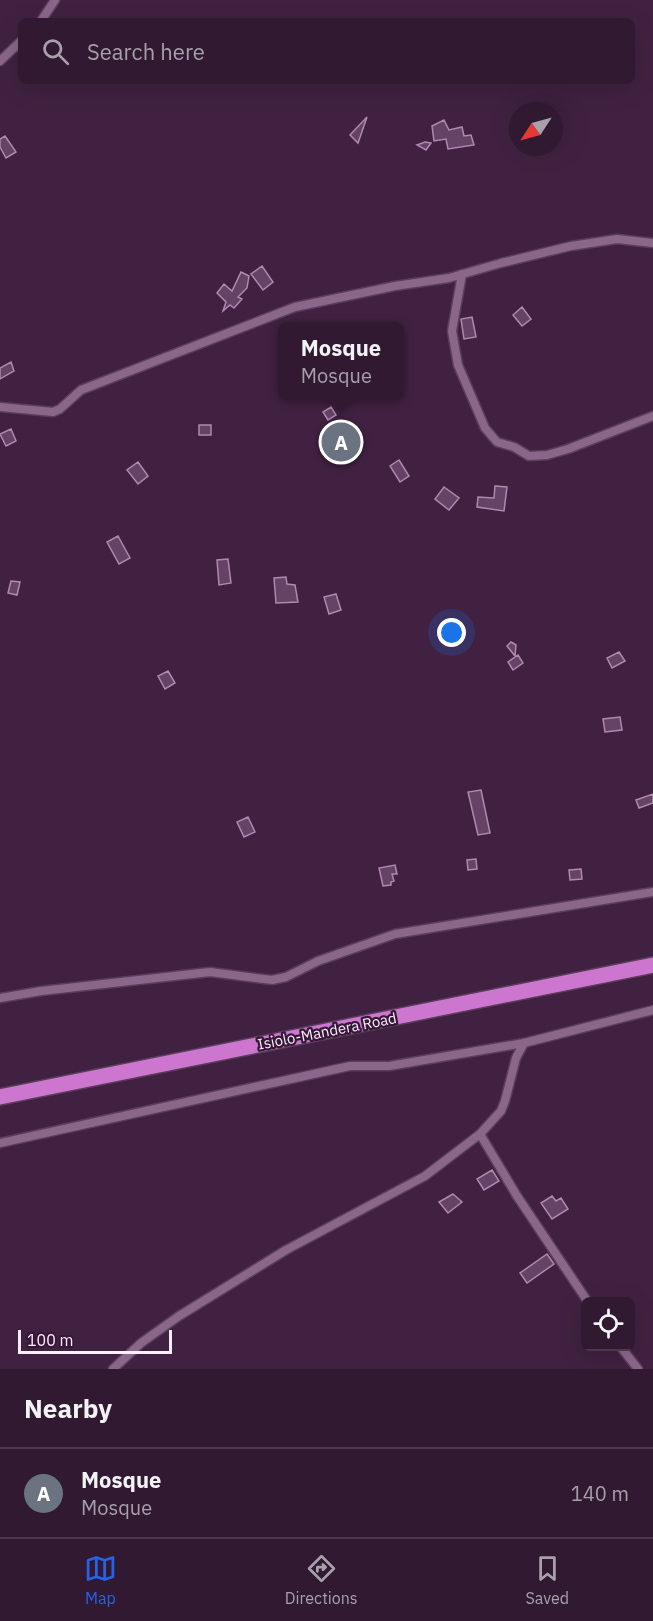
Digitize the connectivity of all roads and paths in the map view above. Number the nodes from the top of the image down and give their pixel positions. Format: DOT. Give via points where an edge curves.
graph roads {
  1 [pos="55,0"];
  2 [pos="42,18"];
  3 [pos="18,44"];
  4 [pos="0,61"];
  5 [pos="653,243"];
  6 [pos="462,274"];
  7 [pos="0,407"];
  8 [pos="653,416"];
  9 [pos="653,892"];
  10 [pos="653,965"];
  11 [pos="0,998"];
  12 [pos="653,1010"];
  13 [pos="524,1043"];
  14 [pos="0,1097"];
  15 [pos="480,1134"];
  16 [pos="0,1143"];
  17 [pos="585,1297"];
  18 [pos="623,1351"];
  19 [pos="113,1369"];
  20 [pos="638,1369"];
  1 -- 2 [label="street"];
  3 -- 4 [label="street"];
  5 -- 6 [label="street" via="617,239 571,246"];
  6 -- 7 [label="street" via="295,307 81,390 53,412"];
  6 -- 8 [label="street" via="452,331 458,365 485,428 496,442 529,456 547,455"];
  9 -- 11 [label="street" via="395,934 279,979 210,972"];
  10 -- 14 [label="highway, Isiolo-Mandera Road"];
  12 -- 13 [label="street"];
  13 -- 15 [label="street" via="501,1111"];
  13 -- 16 [label="street" via="389,1066 350,1066"];
  15 -- 17 [label="street" via="516,1196"];
  15 -- 19 [label="street" via="425,1176 286,1250 179,1316"];
  18 -- 20 [label="street"];
}
